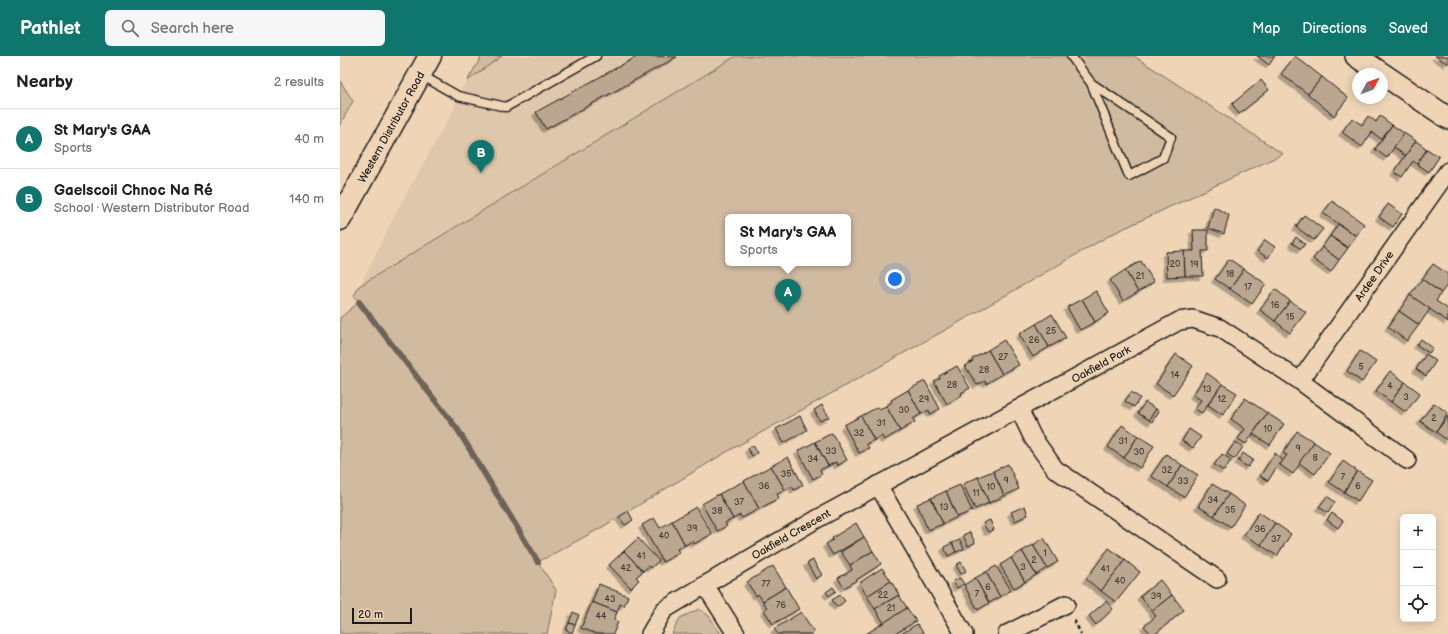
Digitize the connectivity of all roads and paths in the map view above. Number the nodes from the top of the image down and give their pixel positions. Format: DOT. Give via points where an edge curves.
graph roads {
  1 [pos="596,56"];
  2 [pos="1071,56"];
  3 [pos="1356,56"];
  4 [pos="425,65"];
  5 [pos="1091,83"];
  6 [pos="1448,118"];
  7 [pos="1448,171"];
  8 [pos="340,219"];
  9 [pos="1300,381"];
  10 [pos="1019,409"];
  11 [pos="1407,460"];
  12 [pos="878,485"];
  13 [pos="1218,579"];
  14 [pos="705,585"];
  15 [pos="1066,604"];
  16 [pos="650,634"];
  17 [pos="736,634"];
  18 [pos="964,634"];
  19 [pos="1007,634"];
  1 -- 4 [label="lane" via="506,107 458,96"];
  2 -- 5 [label="lane"];
  3 -- 6 [label="street"];
  4 -- 8 [label="main road, Western Distributor Road"];
  5 -- 5 [label="lane" via="1171,137 1163,158 1129,176"];
  7 -- 9 [label="street, Ardee Drive"];
  9 -- 10 [label="street, Oakfield Park" via="1220,328 1193,319 1179,321"];
  9 -- 11 [label="street, Oakfield Park"];
  10 -- 12 [label="street, Oakfield Crescent"];
  10 -- 13 [label="street" via="1033,438 1055,469"];
  12 -- 14 [label="street, Oakfield Crescent"];
  12 -- 18 [label="street"];
  14 -- 16 [label="street, Oakfield Crescent" via="664,610"];
  14 -- 17 [label="street"];
  15 -- 19 [label="street"];
}
